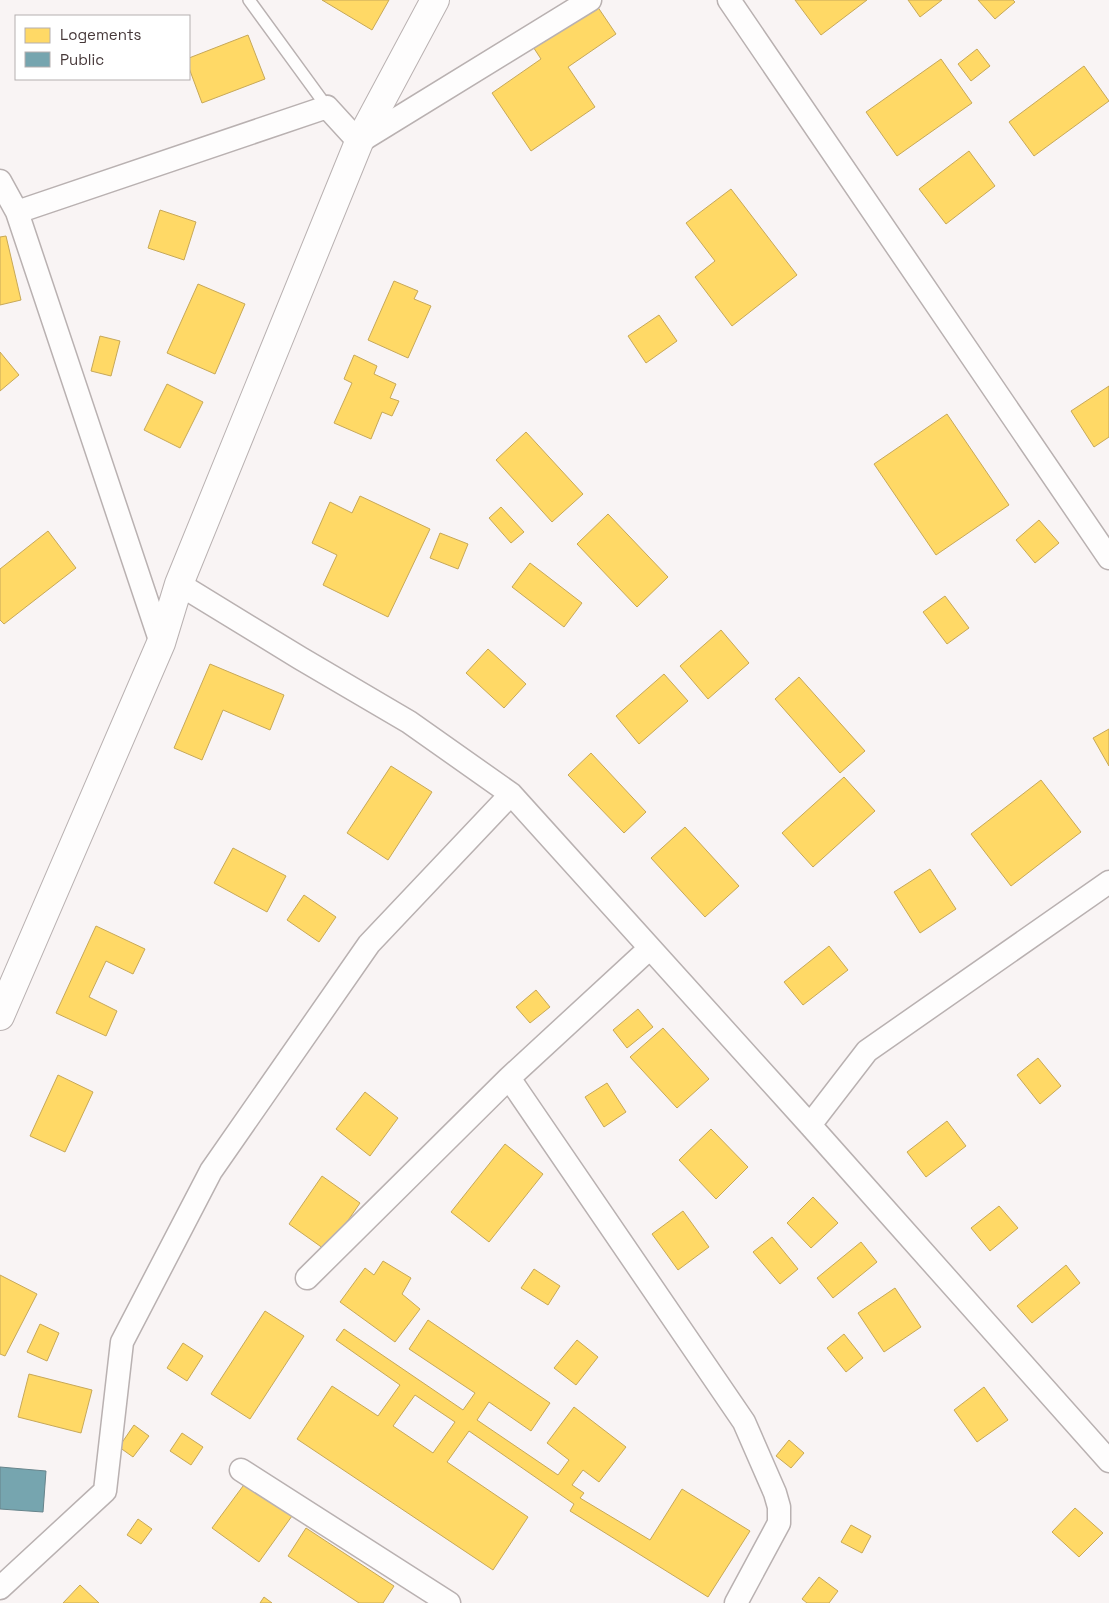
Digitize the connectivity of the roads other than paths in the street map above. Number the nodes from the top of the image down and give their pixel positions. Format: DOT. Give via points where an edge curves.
graph roads {
  1 [pos="250,0"];
  2 [pos="435,0"];
  3 [pos="590,0"];
  4 [pos="729,0"];
  5 [pos="327,107"];
  6 [pos="359,142"];
  7 [pos="0,181"];
  8 [pos="17,212"];
  9 [pos="1109,558"];
  10 [pos="179,584"];
  11 [pos="162,643"];
  12 [pos="511,794"];
  13 [pos="1109,882"];
  14 [pos="650,948"];
  15 [pos="0,1016"];
  16 [pos="509,1078"];
  17 [pos="810,1124"];
  18 [pos="307,1278"];
  19 [pos="1109,1462"];
  20 [pos="241,1470"];
  21 [pos="0,1588"];
  22 [pos="449,1603"];
  23 [pos="736,1603"];
  1 -- 5 [label="lane"];
  2 -- 6 [label="street"];
  3 -- 6 [label="street"];
  4 -- 9 [label="street"];
  5 -- 6 [label="street"];
  5 -- 8 [label="street"];
  6 -- 10 [label="street"];
  7 -- 8 [label="street"];
  8 -- 11 [label="street"];
  10 -- 11 [label="street"];
  10 -- 12 [label="street" via="409,722"];
  11 -- 15 [label="street"];
  12 -- 14 [label="street"];
  12 -- 21 [label="street" via="369,944 211,1171 122,1342 106,1491"];
  13 -- 17 [label="street" via="867,1051"];
  14 -- 16 [label="street"];
  14 -- 17 [label="street"];
  16 -- 18 [label="street"];
  16 -- 23 [label="street" via="744,1422 775,1493 779,1523"];
  17 -- 19 [label="street"];
  20 -- 22 [label="street"];
}
